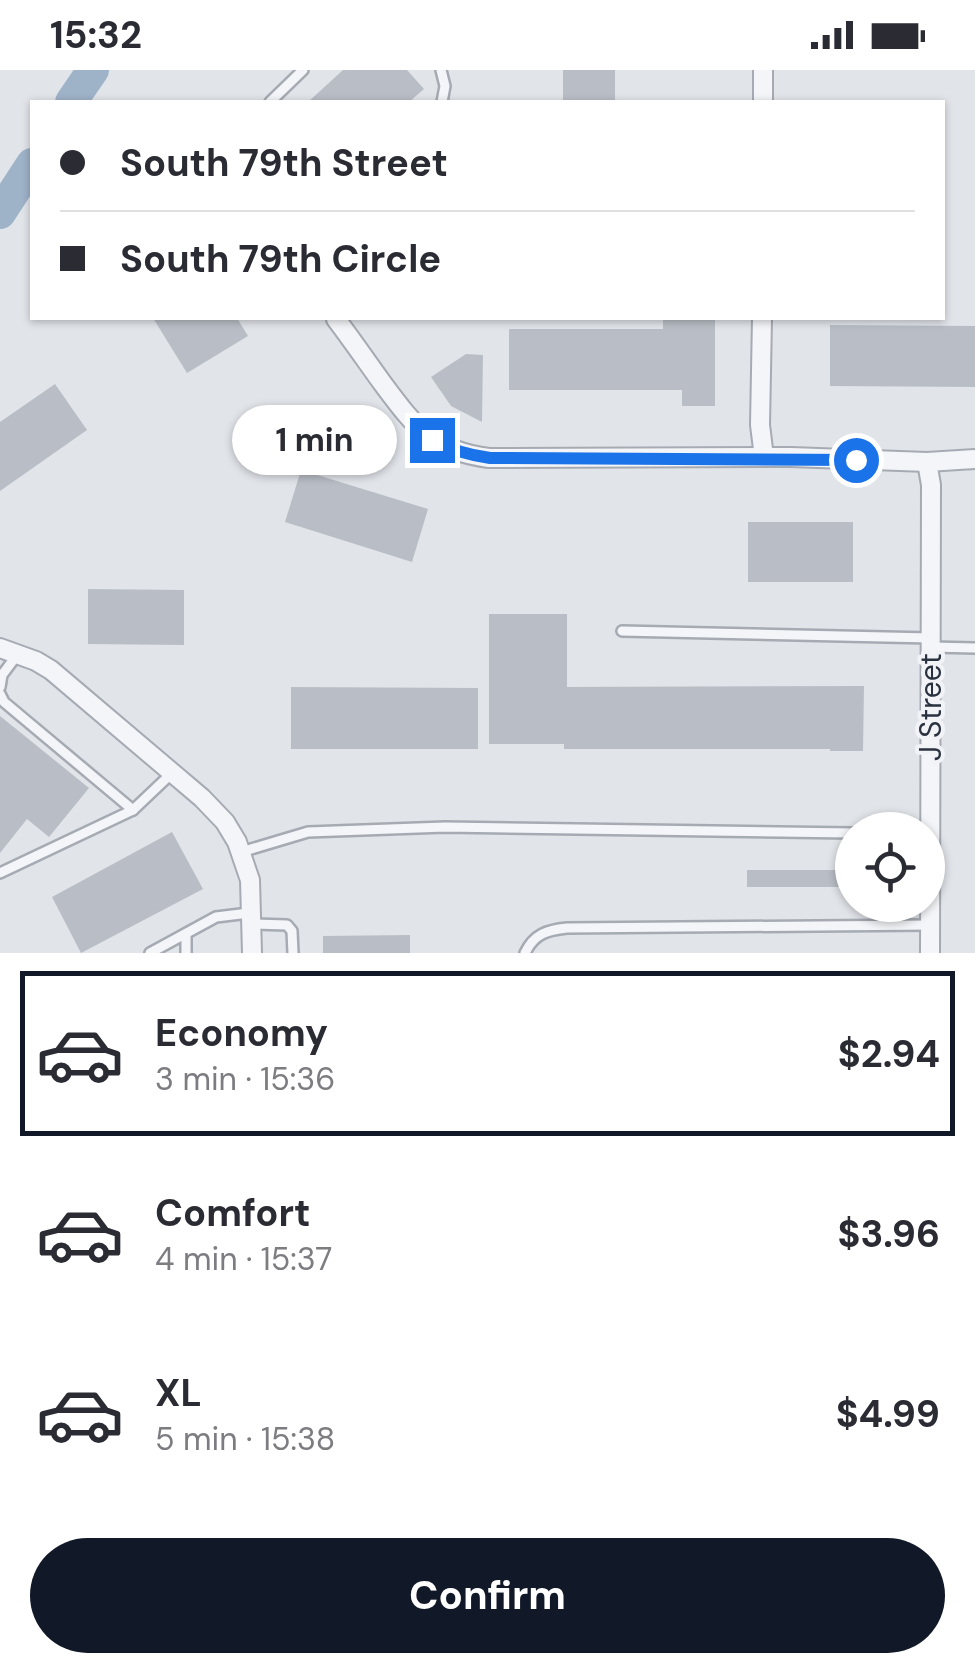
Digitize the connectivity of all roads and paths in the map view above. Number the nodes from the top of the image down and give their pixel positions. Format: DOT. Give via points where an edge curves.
graph roads {
  1 [pos="304,70"];
  2 [pos="441,70"];
  3 [pos="763,70"];
  4 [pos="272,100"];
  5 [pos="442,100"];
  6 [pos="763,100"];
  7 [pos="337,320"];
  8 [pos="762,320"];
  9 [pos="764,458"];
  10 [pos="975,460"];
  11 [pos="927,462"];
  12 [pos="622,631"];
  13 [pos="931,642"];
  14 [pos="975,648"];
  15 [pos="9,651"];
  16 [pos="0,690"];
  17 [pos="172,773"];
  18 [pos="133,810"];
  19 [pos="929,812"];
  20 [pos="835,832"];
  21 [pos="241,852"];
  22 [pos="0,873"];
  23 [pos="252,918"];
  24 [pos="930,922"];
  25 [pos="930,926"];
  26 [pos="186,934"];
  27 [pos="150,953"];
  28 [pos="186,953"];
  29 [pos="252,953"];
  30 [pos="293,953"];
  31 [pos="525,953"];
  32 [pos="930,953"];
  1 -- 4 [label="lane"];
  2 -- 5 [label="lane"];
  3 -- 6 [label="street"];
  7 -- 9 [label="street" via="410,420 448,449 490,458"];
  8 -- 9 [label="street"];
  9 -- 11 [label="street"];
  10 -- 11 [label="street"];
  11 -- 13 [label="street, J Street"];
  12 -- 13 [label="lane"];
  13 -- 14 [label="lane"];
  13 -- 19 [label="street, J Street"];
  15 -- 16 [label="lane"];
  15 -- 17 [label="street" via="51,670"];
  16 -- 18 [label="lane" via="4,702"];
  17 -- 18 [label="lane"];
  17 -- 21 [label="street" via="225,822"];
  18 -- 22 [label="lane"];
  20 -- 21 [label="lane" via="445,827 308,832"];
  21 -- 23 [label="street"];
  23 -- 26 [label="lane" via="216,917"];
  23 -- 29 [label="street"];
  23 -- 30 [label="lane" via="292,931"];
  24 -- 25 [label="street, J Street"];
  25 -- 31 [label="lane" via="567,928 546,930"];
  25 -- 32 [label="street, J Street"];
  26 -- 27 [label="lane"];
  26 -- 28 [label="lane"];
}
